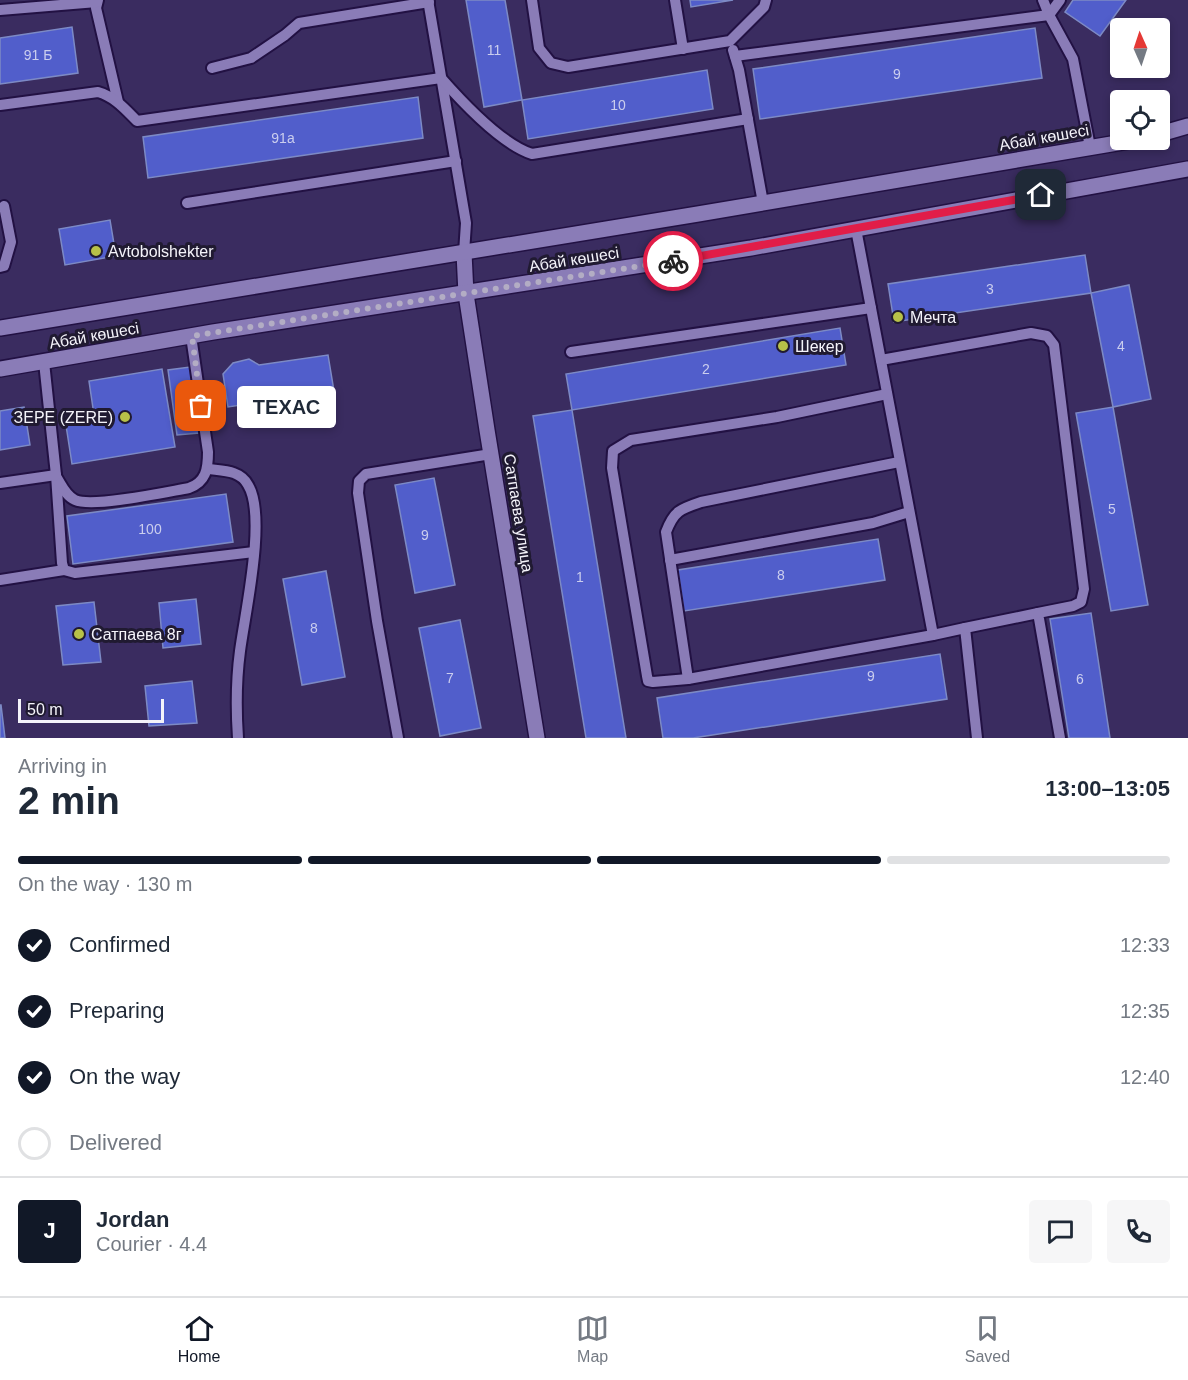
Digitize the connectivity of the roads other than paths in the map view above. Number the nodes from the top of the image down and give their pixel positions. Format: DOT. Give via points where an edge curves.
graph roads {
  1 [pos="532,0"];
  2 [pos="675,0"];
  3 [pos="766,0"];
  4 [pos="1043,0"];
  5 [pos="1060,0"];
  6 [pos="98,1"];
  7 [pos="428,1"];
  8 [pos="0,10"];
  9 [pos="1049,15"];
  10 [pos="730,41"];
  11 [pos="683,49"];
  12 [pos="735,56"];
  13 [pos="212,68"];
  14 [pos="441,78"];
  15 [pos="118,102"];
  16 [pos="0,105"];
  17 [pos="748,119"];
  18 [pos="1188,126"];
  19 [pos="1170,131"];
  20 [pos="1110,144"];
  21 [pos="1090,147"];
  22 [pos="456,161"];
  23 [pos="1188,169"];
  24 [pos="187,203"];
  25 [pos="763,203"];
  26 [pos="4,206"];
  27 [pos="856,229"];
  28 [pos="464,253"];
  29 [pos="0,267"];
  30 [pos="466,294"];
  31 [pos="871,308"];
  32 [pos="0,328"];
  33 [pos="192,336"];
  34 [pos="571,352"];
  35 [pos="881,360"];
  36 [pos="44,362"];
  37 [pos="0,369"];
  38 [pos="887,394"];
  39 [pos="491,454"];
  40 [pos="900,462"];
  41 [pos="208,469"];
  42 [pos="56,475"];
  43 [pos="0,483"];
  44 [pos="909,512"];
  45 [pos="254,552"];
  46 [pos="670,560"];
  47 [pos="64,570"];
  48 [pos="0,580"];
  49 [pos="1038,613"];
  50 [pos="965,628"];
  51 [pos="933,635"];
  52 [pos="688,679"];
  53 [pos="238,738"];
  54 [pos="398,738"];
  55 [pos="537,738"];
  56 [pos="977,738"];
  57 [pos="1060,738"];
  1 -- 11 [label="lane" via="539,48 551,63 568,67"];
  2 -- 11 [label="lane"];
  3 -- 10 [label="lane" via="764,7"];
  4 -- 9 [label="lane"];
  5 -- 9 [label="lane"];
  6 -- 8 [label="lane"];
  6 -- 15 [label="lane" via="96,8"];
  7 -- 13 [label="lane" via="299,23 250,58"];
  7 -- 14 [label="lane"];
  9 -- 12 [label="lane"];
  9 -- 21 [label="lane" via="1073,59"];
  10 -- 11 [label="lane"];
  10 -- 12 [label="lane"];
  12 -- 17 [label="lane"];
  14 -- 15 [label="lane" via="137,121"];
  14 -- 17 [label="lane" via="493,129 532,153"];
  14 -- 22 [label="lane"];
  15 -- 16 [label="lane" via="98,92"];
  17 -- 25 [label="lane"];
  18 -- 19 [label="street"];
  20 -- 21 [label="street, Абай көшесі"];
  21 -- 25 [label="street, Абай көшесі"];
  22 -- 24 [label="lane"];
  22 -- 28 [label="lane" via="466,223"];
  23 -- 27 [label="street, Абай көшесі"];
  25 -- 28 [label="street, Абай көшесі"];
  26 -- 29 [label="lane" via="11,242 4,266"];
  27 -- 30 [label="street, Абай көшесі"];
  27 -- 31 [label="lane"];
  28 -- 30 [label="street, Сатпаева улица"];
  28 -- 32 [label="street, Абай көшесі"];
  30 -- 33 [label="street, Абай көшесі"];
  30 -- 39 [label="street, Сатпаева улица"];
  31 -- 34 [label="lane"];
  31 -- 35 [label="lane"];
  33 -- 36 [label="street, Абай көшесі"];
  33 -- 41 [label="lane"];
  35 -- 38 [label="lane"];
  35 -- 49 [label="lane" via="1031,333 1047,336 1054,345 1083,589 1081,602"];
  36 -- 37 [label="street, Абай көшесі"];
  36 -- 42 [label="lane"];
  38 -- 40 [label="lane"];
  38 -- 52 [label="lane" via="777,417 631,440 613,451 612,468 648,681"];
  39 -- 54 [label="lane" via="366,474 359,481 370,574"];
  39 -- 55 [label="street, Сатпаева улица"];
  40 -- 44 [label="lane"];
  40 -- 46 [label="lane" via="683,508 672,517 666,532"];
  41 -- 42 [label="lane" via="196,486 92,503 75,500"];
  41 -- 45 [label="lane" via="235,472 247,482 254,498"];
  42 -- 43 [label="lane"];
  42 -- 47 [label="lane"];
  44 -- 46 [label="lane" via="873,523"];
  44 -- 51 [label="lane"];
  45 -- 47 [label="lane" via="75,573"];
  45 -- 53 [label="lane" via="235,703"];
  46 -- 52 [label="lane"];
  47 -- 48 [label="lane"];
  49 -- 50 [label="lane"];
  49 -- 57 [label="lane"];
  50 -- 51 [label="lane"];
  50 -- 56 [label="lane"];
  51 -- 52 [label="lane"];
}
